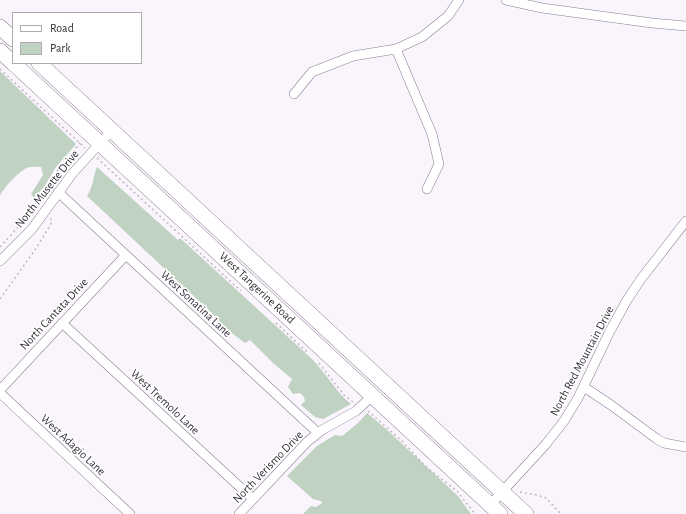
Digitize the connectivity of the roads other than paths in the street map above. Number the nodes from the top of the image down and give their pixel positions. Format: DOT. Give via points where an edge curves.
graph roads {
  1 [pos="459,0"];
  2 [pos="506,0"];
  3 [pos="686,26"];
  4 [pos="0,27"];
  5 [pos="12,38"];
  6 [pos="396,49"];
  7 [pos="0,51"];
  8 [pos="12,62"];
  9 [pos="14,64"];
  10 [pos="40,64"];
  11 [pos="294,94"];
  12 [pos="112,130"];
  13 [pos="95,148"];
  14 [pos="427,189"];
  15 [pos="58,192"];
  16 [pos="686,221"];
  17 [pos="126,255"];
  18 [pos="0,261"];
  19 [pos="62,323"];
  20 [pos="584,387"];
  21 [pos="0,392"];
  22 [pos="372,395"];
  23 [pos="318,433"];
  24 [pos="686,447"];
  25 [pos="505,489"];
  26 [pos="253,499"];
  27 [pos="495,509"];
  28 [pos="130,514"];
  29 [pos="239,514"];
  30 [pos="526,514"];
  1 -- 6 [label="street" via="448,16 422,37"];
  2 -- 3 [label="street" via="542,8"];
  4 -- 5 [label="main road"];
  6 -- 11 [label="street" via="353,56 312,72"];
  6 -- 14 [label="street" via="432,134 439,164"];
  7 -- 8 [label="main road, West Tangerine Road"];
  9 -- 13 [label="main road, West Tangerine Road"];
  10 -- 12 [label="main road, West Tangerine Road"];
  12 -- 13 [label="street, North Musette Drive"];
  12 -- 25 [label="main road, West Tangerine Road"];
  13 -- 15 [label="street, North Musette Drive"];
  13 -- 22 [label="main road, West Tangerine Road"];
  15 -- 17 [label="street, West Sonatina Lane"];
  15 -- 18 [label="street, North Musette Drive" via="32,229"];
  16 -- 20 [label="street, North Red Mountain Drive" via="627,300 606,337"];
  17 -- 19 [label="street, North Cantata Drive"];
  17 -- 23 [label="street, West Sonatina Lane"];
  19 -- 21 [label="street, North Cantata Drive"];
  19 -- 26 [label="street, West Tremolo Lane"];
  20 -- 24 [label="street" via="657,440"];
  20 -- 25 [label="street, North Red Mountain Drive" via="560,428"];
  21 -- 28 [label="street, West Adagio Lane"];
  22 -- 23 [label="street, North Verismo Drive" via="356,411"];
  22 -- 27 [label="main road, West Tangerine Road"];
  23 -- 26 [label="street, North Verismo Drive"];
  25 -- 27 [label="street, North Red Mountain Drive"];
  25 -- 30 [label="main road, West Tangerine Road"];
  26 -- 29 [label="street, North Verismo Drive"];
}
